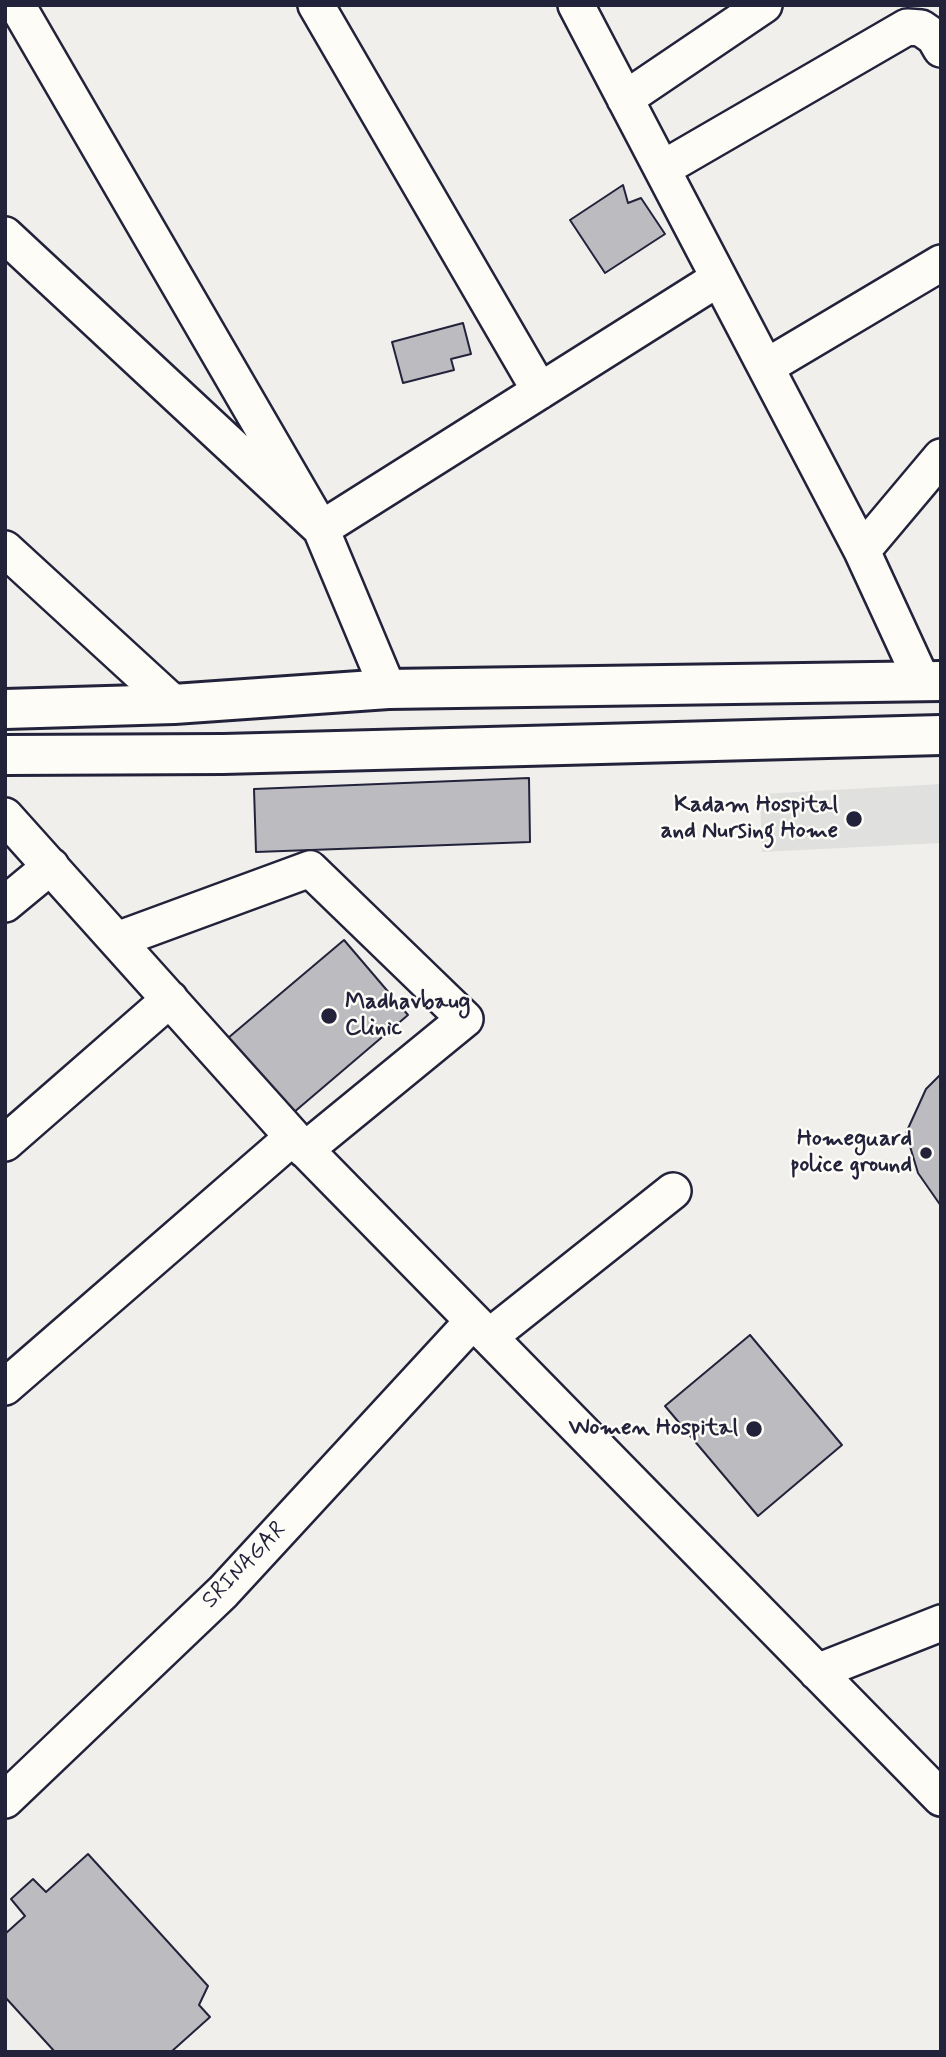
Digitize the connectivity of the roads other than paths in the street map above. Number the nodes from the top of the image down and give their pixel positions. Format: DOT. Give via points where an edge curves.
graph roads {
  1 [pos="17,5"];
  2 [pos="316,5"];
  3 [pos="576,5"];
  4 [pos="764,5"];
  5 [pos="941,49"];
  6 [pos="625,99"];
  7 [pos="662,169"];
  8 [pos="5,234"];
  9 [pos="941,263"];
  10 [pos="719,278"];
  11 [pos="766,368"];
  12 [pos="540,391"];
  13 [pos="941,457"];
  14 [pos="321,529"];
  15 [pos="5,549"];
  16 [pos="862,551"];
  17 [pos="931,681"];
  18 [pos="388,690"];
  19 [pos="174,704"];
  20 [pos="5,709"];
  21 [pos="941,735"];
  22 [pos="5,755"];
  23 [pos="5,816"];
  24 [pos="51,866"];
  25 [pos="5,904"];
  26 [pos="117,940"];
  27 [pos="170,999"];
  28 [pos="5,1143"];
  29 [pos="299,1143"];
  30 [pos="673,1191"];
  31 [pos="481,1329"];
  32 [pos="5,1387"];
  33 [pos="941,1623"];
  34 [pos="817,1672"];
  35 [pos="941,1798"];
  36 [pos="5,1800"];
  1 -- 14 [label="street"];
  2 -- 12 [label="street"];
  3 -- 6 [label="street"];
  4 -- 6 [label="street"];
  5 -- 7 [label="street" via="921,27 906,27"];
  6 -- 7 [label="street"];
  7 -- 10 [label="street"];
  8 -- 14 [label="street"];
  9 -- 11 [label="street"];
  10 -- 11 [label="street"];
  10 -- 12 [label="street"];
  11 -- 16 [label="street"];
  12 -- 14 [label="street"];
  13 -- 16 [label="street"];
  14 -- 18 [label="street"];
  15 -- 19 [label="street"];
  16 -- 17 [label="street"];
  17 -- 18 [label="main road"];
  18 -- 19 [label="main road"];
  19 -- 20 [label="main road"];
  21 -- 22 [label="main road" via="223,754"];
  23 -- 24 [label="street"];
  24 -- 25 [label="street"];
  24 -- 26 [label="street"];
  26 -- 27 [label="street"];
  26 -- 29 [label="street" via="310,869 465,1019"];
  27 -- 28 [label="street"];
  27 -- 29 [label="street"];
  29 -- 31 [label="street"];
  29 -- 32 [label="street"];
  30 -- 31 [label="street, SRINAGAR"];
  31 -- 34 [label="street"];
  31 -- 36 [label="street, SRINAGAR" via="223,1592"];
  33 -- 34 [label="street"];
  34 -- 35 [label="street"];
}
